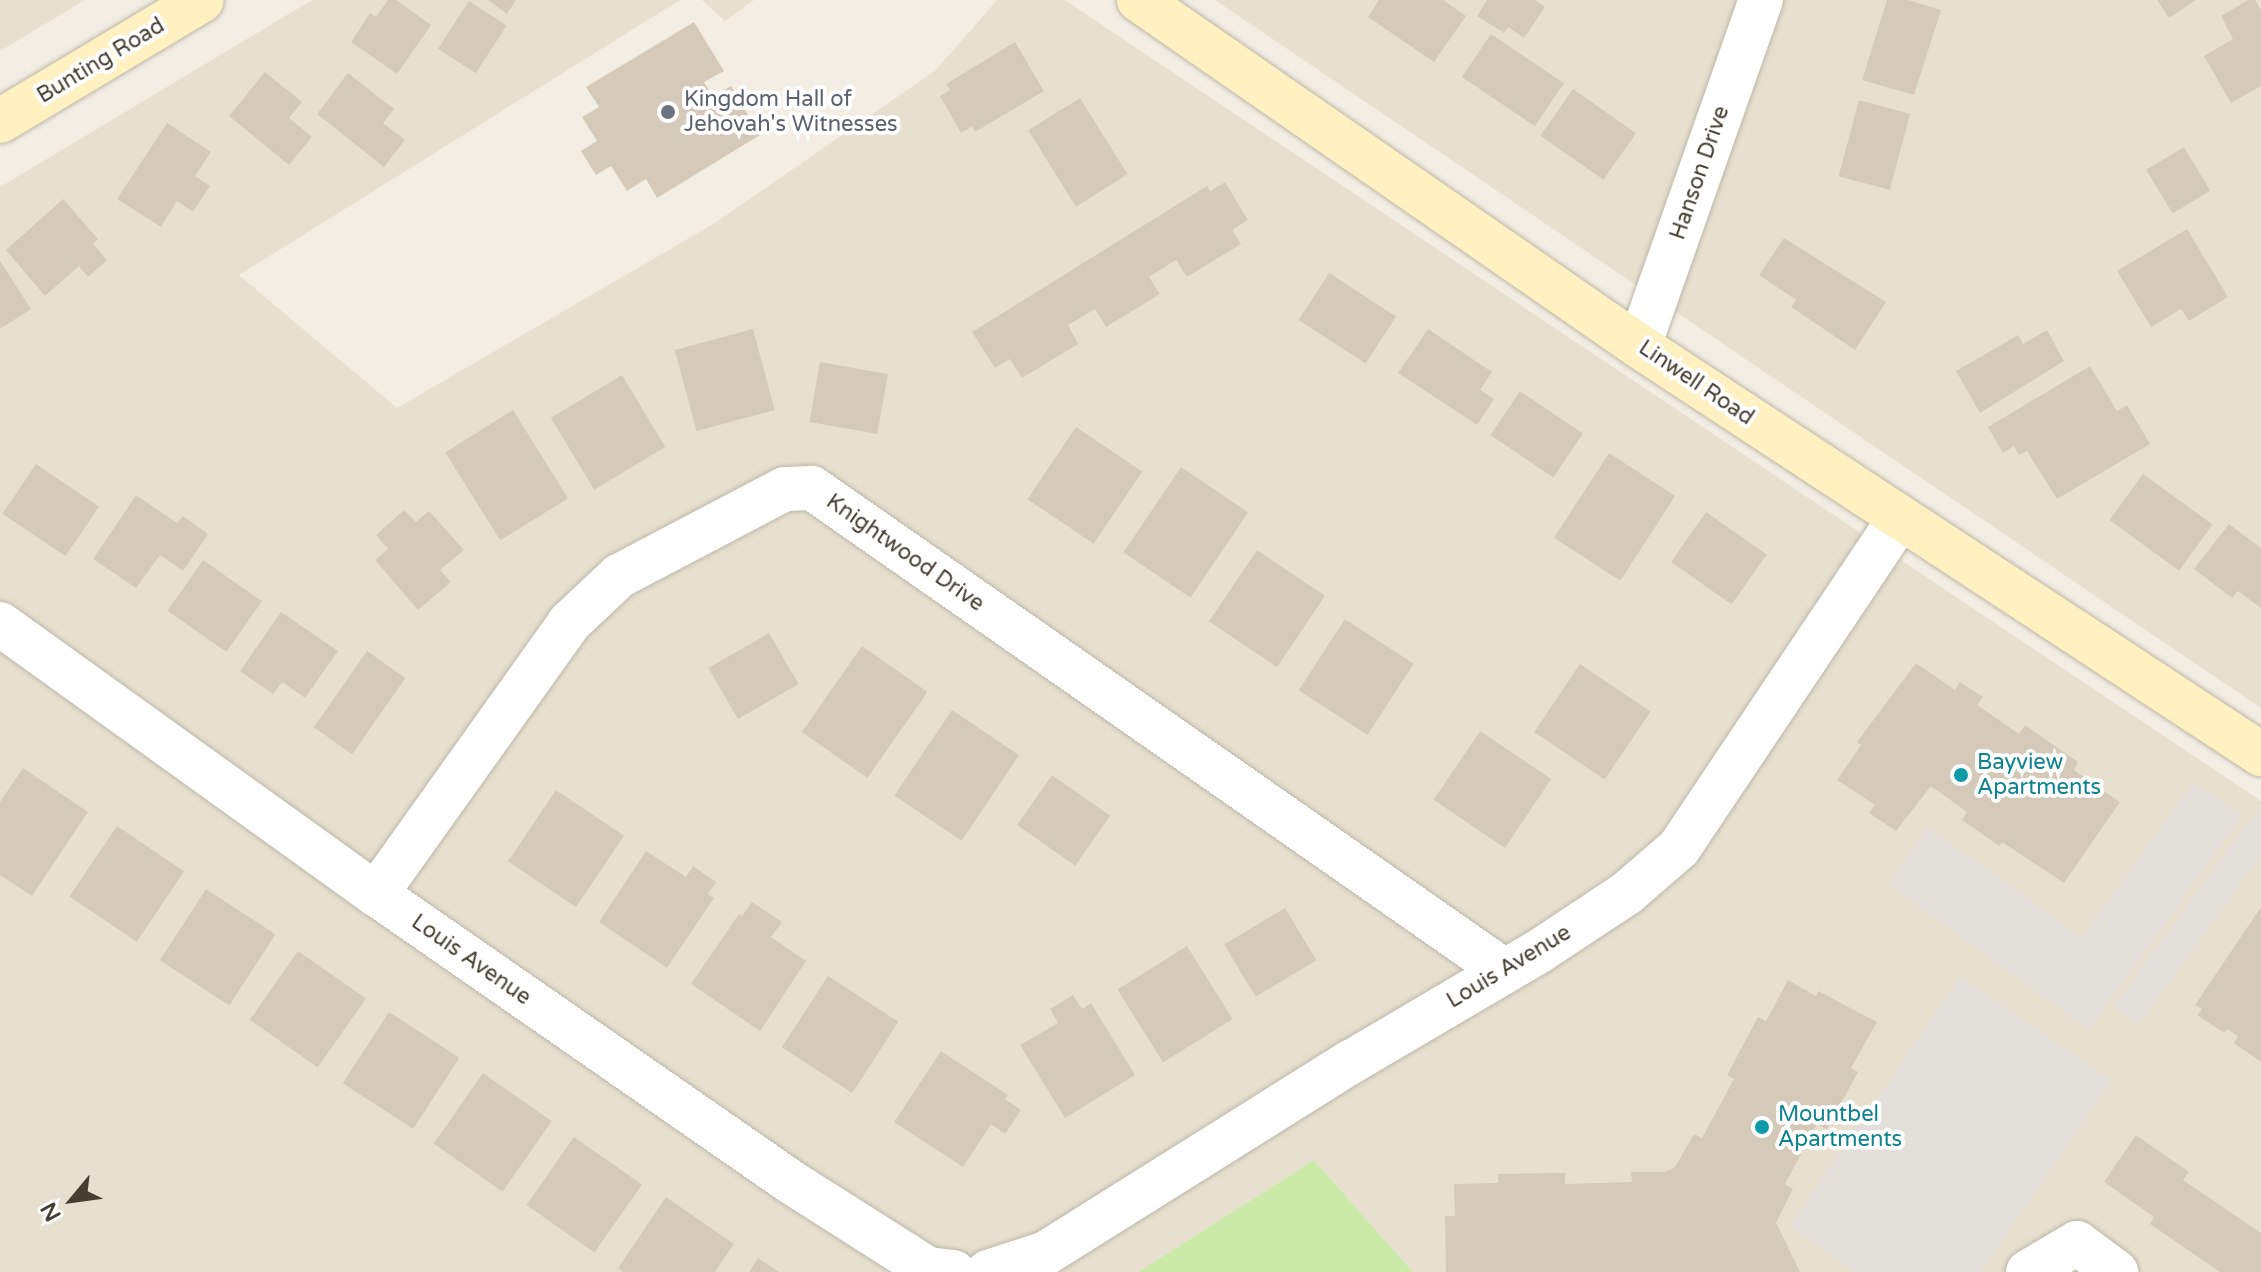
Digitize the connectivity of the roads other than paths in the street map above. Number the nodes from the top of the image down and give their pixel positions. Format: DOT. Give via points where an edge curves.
graph roads {
  1 [pos="202,0"];
  2 [pos="1139,0"];
  3 [pos="1761,0"];
  4 [pos="0,121"];
  5 [pos="1639,346"];
  6 [pos="1900,518"];
  7 [pos="0,624"];
  8 [pos="2261,754"];
  9 [pos="376,894"];
  10 [pos="1503,970"];
  11 [pos="954,1272"];
  12 [pos="988,1272"];
  13 [pos="2028,1272"];
  14 [pos="2116,1272"];
  1 -- 4 [label="main road, Bunting Road"];
  2 -- 5 [label="main road, Linwell Road"];
  3 -- 5 [label="street, Hanson Drive"];
  5 -- 6 [label="main road, Linwell Road"];
  6 -- 8 [label="main road, Linwell Road"];
  6 -- 10 [label="street, Louis Avenue" via="1679,848 1627,893"];
  7 -- 9 [label="street, Louis Avenue"];
  9 -- 10 [label="street, Knightwood Drive" via="569,623 619,576 785,489 812,488"];
  9 -- 11 [label="street, Louis Avenue" via="791,1182 928,1269"];
  10 -- 12 [label="street, Louis Avenue" via="1046,1253"];
  13 -- 14 [label="street" via="2077,1243"];
}
